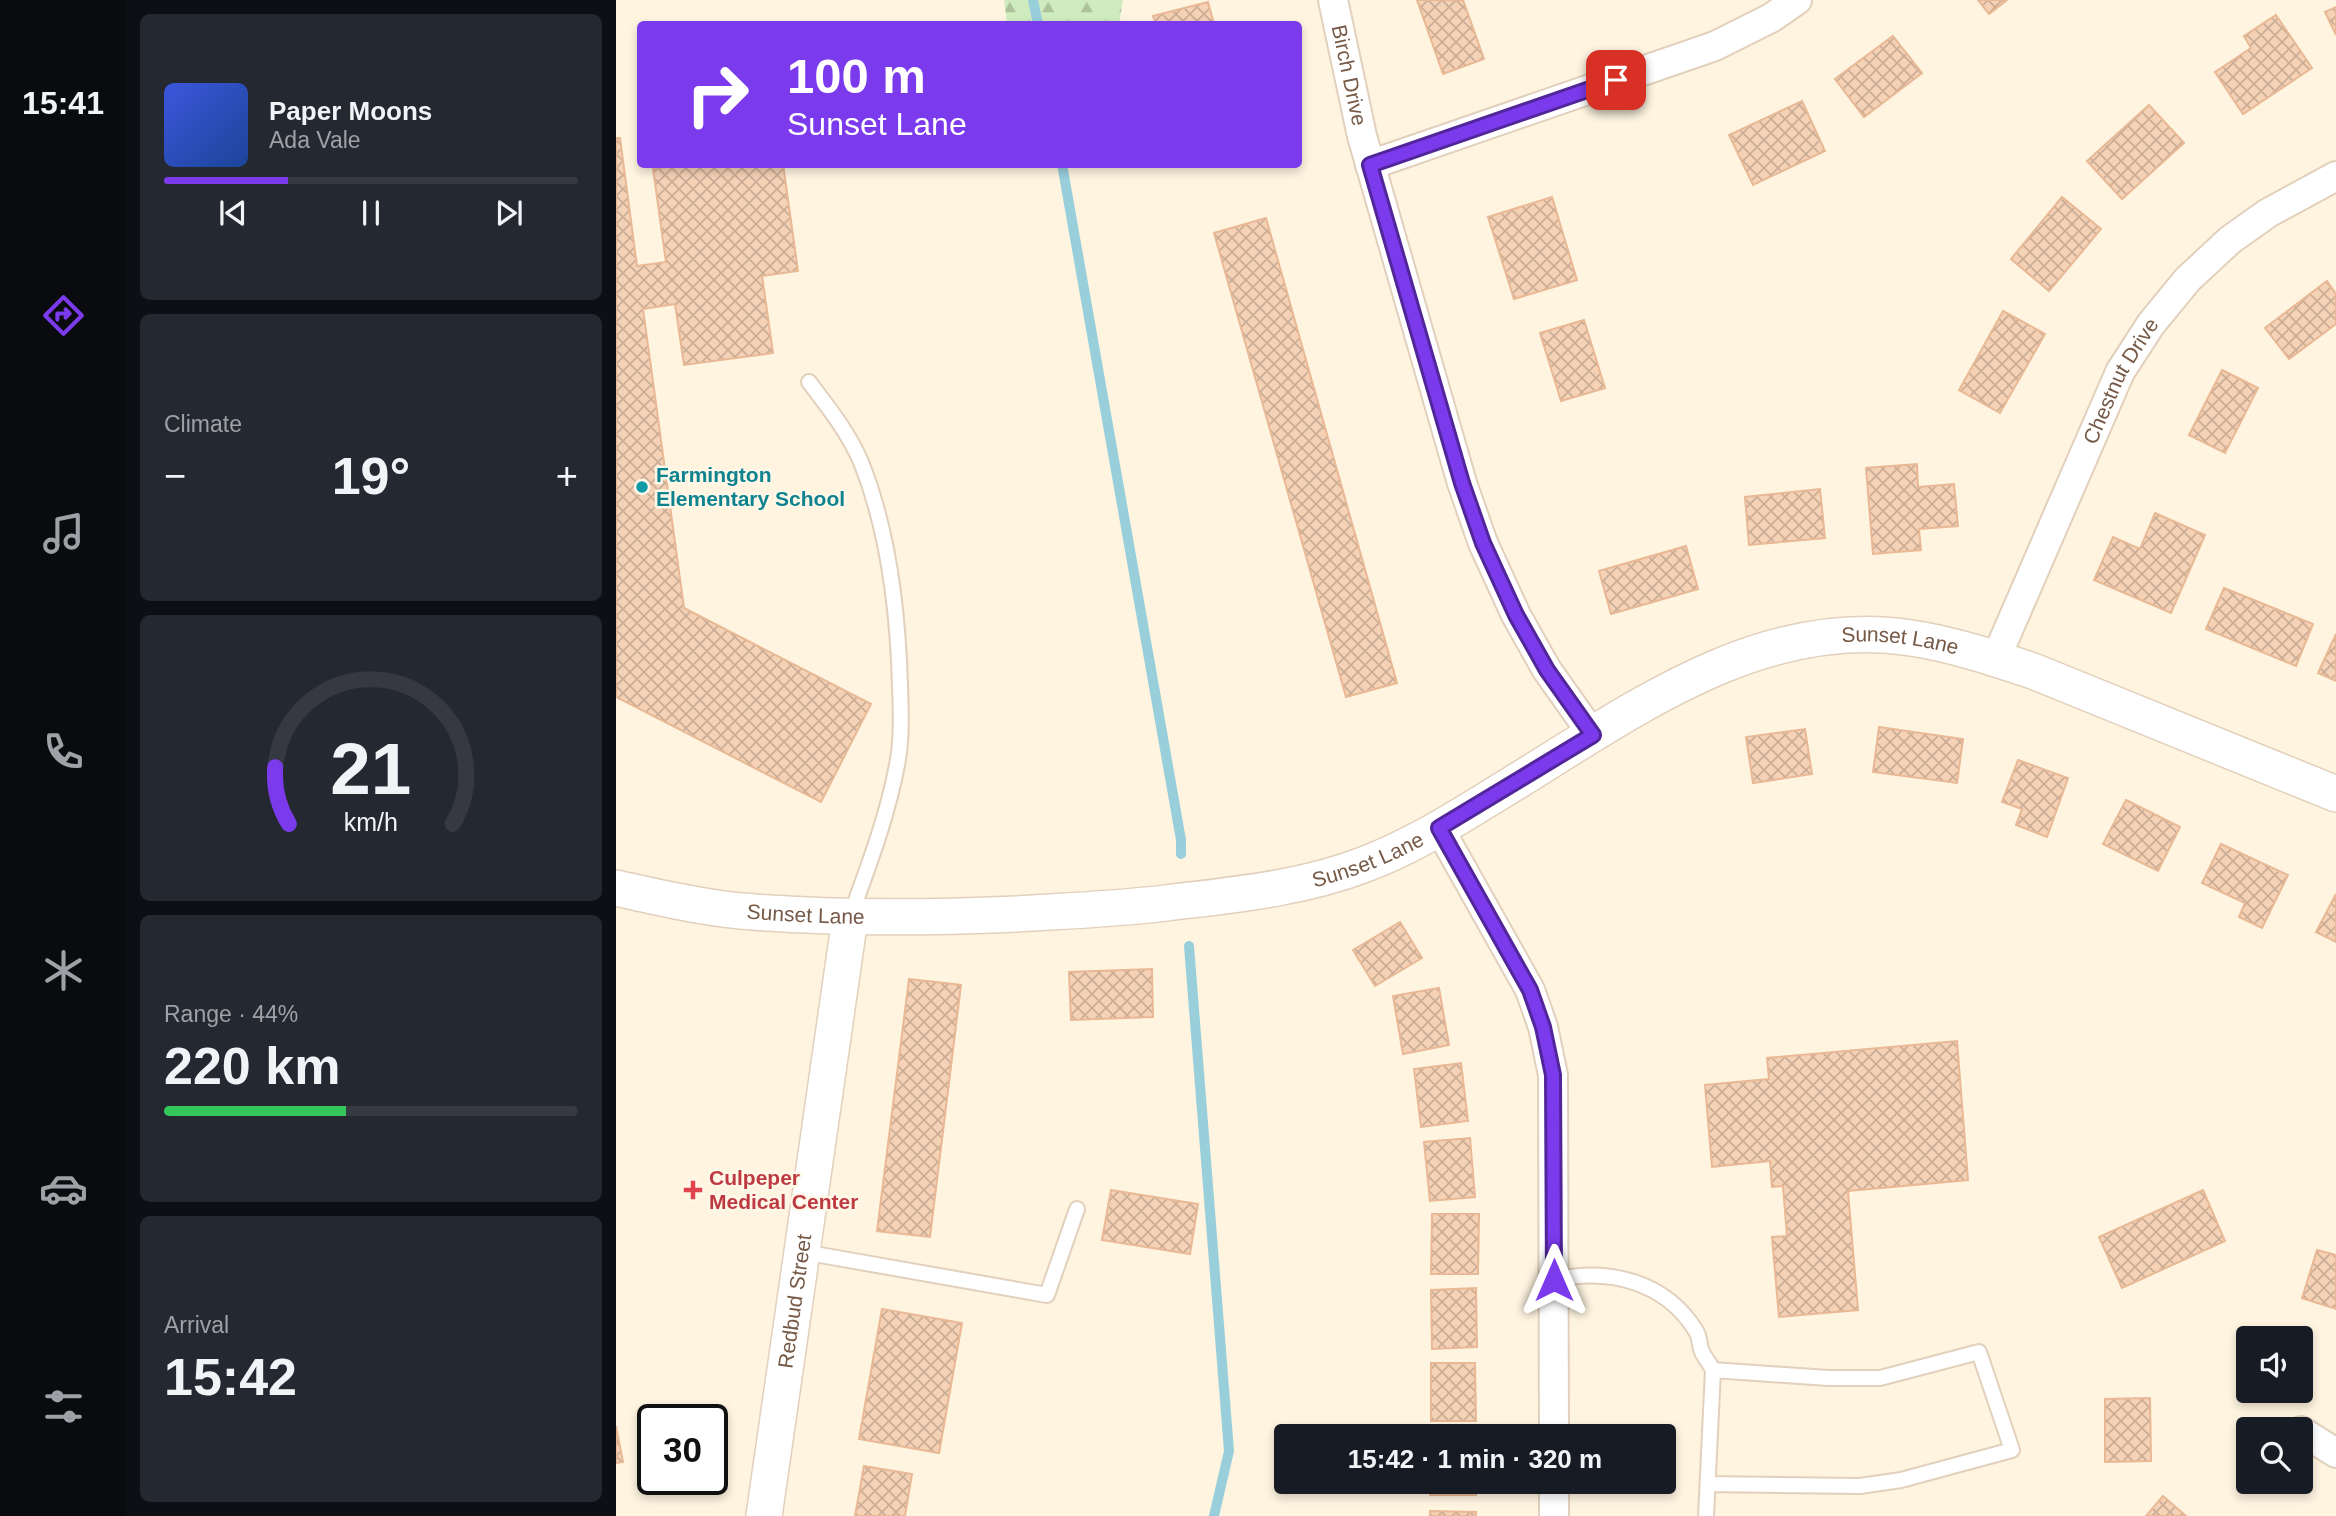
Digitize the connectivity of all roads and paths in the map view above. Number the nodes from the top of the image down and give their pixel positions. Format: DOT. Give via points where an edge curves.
graph roads {
  1 [pos="1333,0"];
  2 [pos="1797,0"];
  3 [pos="1370,165"];
  4 [pos="2336,176"];
  5 [pos="809,382"];
  6 [pos="1996,658"];
  7 [pos="1593,735"];
  8 [pos="2336,794"];
  9 [pos="1439,828"];
  10 [pos="616,888"];
  11 [pos="850,918"];
  12 [pos="1077,1209"];
  13 [pos="802,1252"];
  14 [pos="1554,1280"];
  15 [pos="1713,1370"];
  16 [pos="1554,1424"];
  17 [pos="2313,1438"];
  18 [pos="2336,1453"];
  19 [pos="1708,1485"];
  20 [pos="1554,1494"];
  21 [pos="764,1516"];
  22 [pos="1554,1516"];
  23 [pos="1706,1516"];
  1 -- 3 [label="street, Birch Drive"];
  2 -- 3 [label="street" via="1715,46"];
  3 -- 7 [label="street, Birch Drive" via="1483,543 1547,670"];
  4 -- 6 [label="street, Chestnut Drive" via="2230,240 2188,279 2151,324 2120,372"];
  5 -- 11 [label="lane" via="838,419 860,461 890,567 899,640 898,762 887,813"];
  6 -- 7 [label="street, Sunset Lane" via="1911,638 1856,634 1802,640 1747,654 1693,677"];
  6 -- 8 [label="street, Sunset Lane"];
  7 -- 9 [label="street, Sunset Lane"];
  9 -- 11 [label="street, Sunset Lane" via="1365,864 1257,893 1117,908"];
  9 -- 14 [label="street" via="1530,990 1543,1027 1553,1075"];
  10 -- 11 [label="street, Sunset Lane" via="740,911"];
  11 -- 13 [label="street, Redbud Street"];
  12 -- 13 [label="lane" via="1047,1295"];
  13 -- 21 [label="street, Redbud Street"];
  14 -- 15 [label="lane" via="1600,1275 1632,1280 1662,1294 1699,1334"];
  14 -- 16 [label="street"];
  15 -- 19 [label="lane"];
  15 -- 19 [label="lane" via="1880,1378 1979,1352 2012,1450 1901,1480 1860,1486"];
  17 -- 18 [label="street"];
  19 -- 23 [label="lane"];
  20 -- 22 [label="street"];
}
